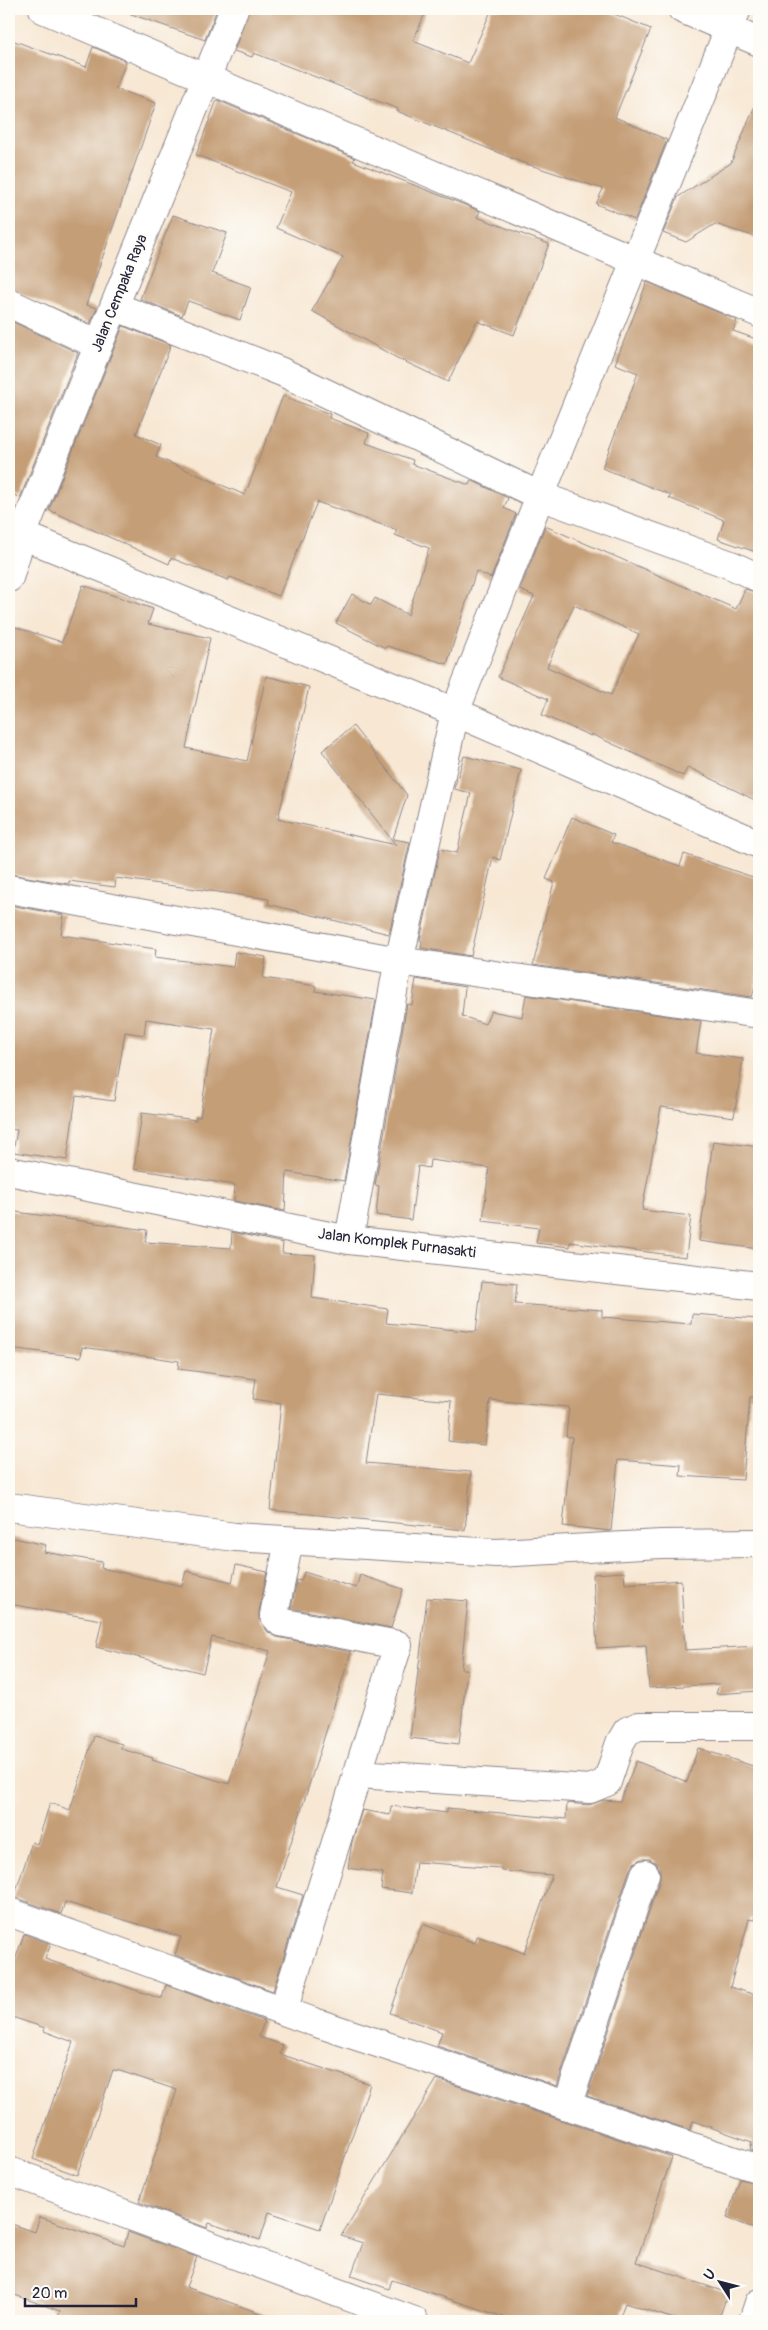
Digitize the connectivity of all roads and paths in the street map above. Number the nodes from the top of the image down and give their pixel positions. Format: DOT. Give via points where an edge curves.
graph roads {
  1 [pos="43,9"];
  2 [pos="234,9"];
  3 [pos="682,9"];
  4 [pos="733,19"];
  5 [pos="759,42"];
  6 [pos="205,79"];
  7 [pos="634,260"];
  8 [pos="9,303"];
  9 [pos="114,306"];
  10 [pos="759,313"];
  11 [pos="98,345"];
  12 [pos="540,496"];
  13 [pos="19,525"];
  14 [pos="9,578"];
  15 [pos="759,578"];
  16 [pos="455,712"];
  17 [pos="759,844"];
  18 [pos="9,889"];
  19 [pos="399,961"];
  20 [pos="759,1014"];
  21 [pos="9,1171"];
  22 [pos="349,1240"];
  23 [pos="759,1286"];
  24 [pos="9,1507"];
  25 [pos="289,1541"];
  26 [pos="759,1543"];
  27 [pos="759,1726"];
  28 [pos="357,1774"];
  29 [pos="645,1874"];
  30 [pos="9,1912"];
  31 [pos="283,2011"];
  32 [pos="567,2106"];
  33 [pos="759,2169"];
  34 [pos="9,2171"];
  35 [pos="759,2302"];
  36 [pos="414,2321"];
  37 [pos="753,2321"];
  1 -- 6 [label="street"];
  2 -- 6 [label="street, Jalan Cempaka Raya"];
  3 -- 4 [label="street"];
  4 -- 5 [label="street"];
  4 -- 7 [label="street"];
  6 -- 7 [label="street"];
  6 -- 9 [label="street, Jalan Cempaka Raya"];
  7 -- 10 [label="street"];
  7 -- 12 [label="street"];
  8 -- 11 [label="street"];
  9 -- 11 [label="street, Jalan Cempaka Raya"];
  9 -- 12 [label="street" via="282,372"];
  11 -- 13 [label="street, Jalan Cempaka Raya"];
  12 -- 15 [label="street"];
  12 -- 16 [label="street"];
  13 -- 14 [label="street, Jalan Cempaka Raya"];
  13 -- 16 [label="street"];
  16 -- 17 [label="street"];
  16 -- 19 [label="street"];
  18 -- 19 [label="street"];
  19 -- 20 [label="street"];
  19 -- 22 [label="street"];
  21 -- 22 [label="street, Jalan Komplek Purnasakti"];
  22 -- 23 [label="street, Jalan Komplek Purnasakti"];
  24 -- 25 [label="street"];
  25 -- 26 [label="street" via="496,1553 661,1544"];
  25 -- 28 [label="street" via="274,1615 280,1622 398,1644"];
  27 -- 28 [label="street" via="639,1726 627,1731 620,1743 607,1782 590,1789"];
  28 -- 31 [label="street"];
  29 -- 32 [label="street"];
  30 -- 31 [label="street"];
  31 -- 32 [label="street"];
  32 -- 33 [label="street"];
  34 -- 36 [label="street"];
  35 -- 37 [label="street"];
}
